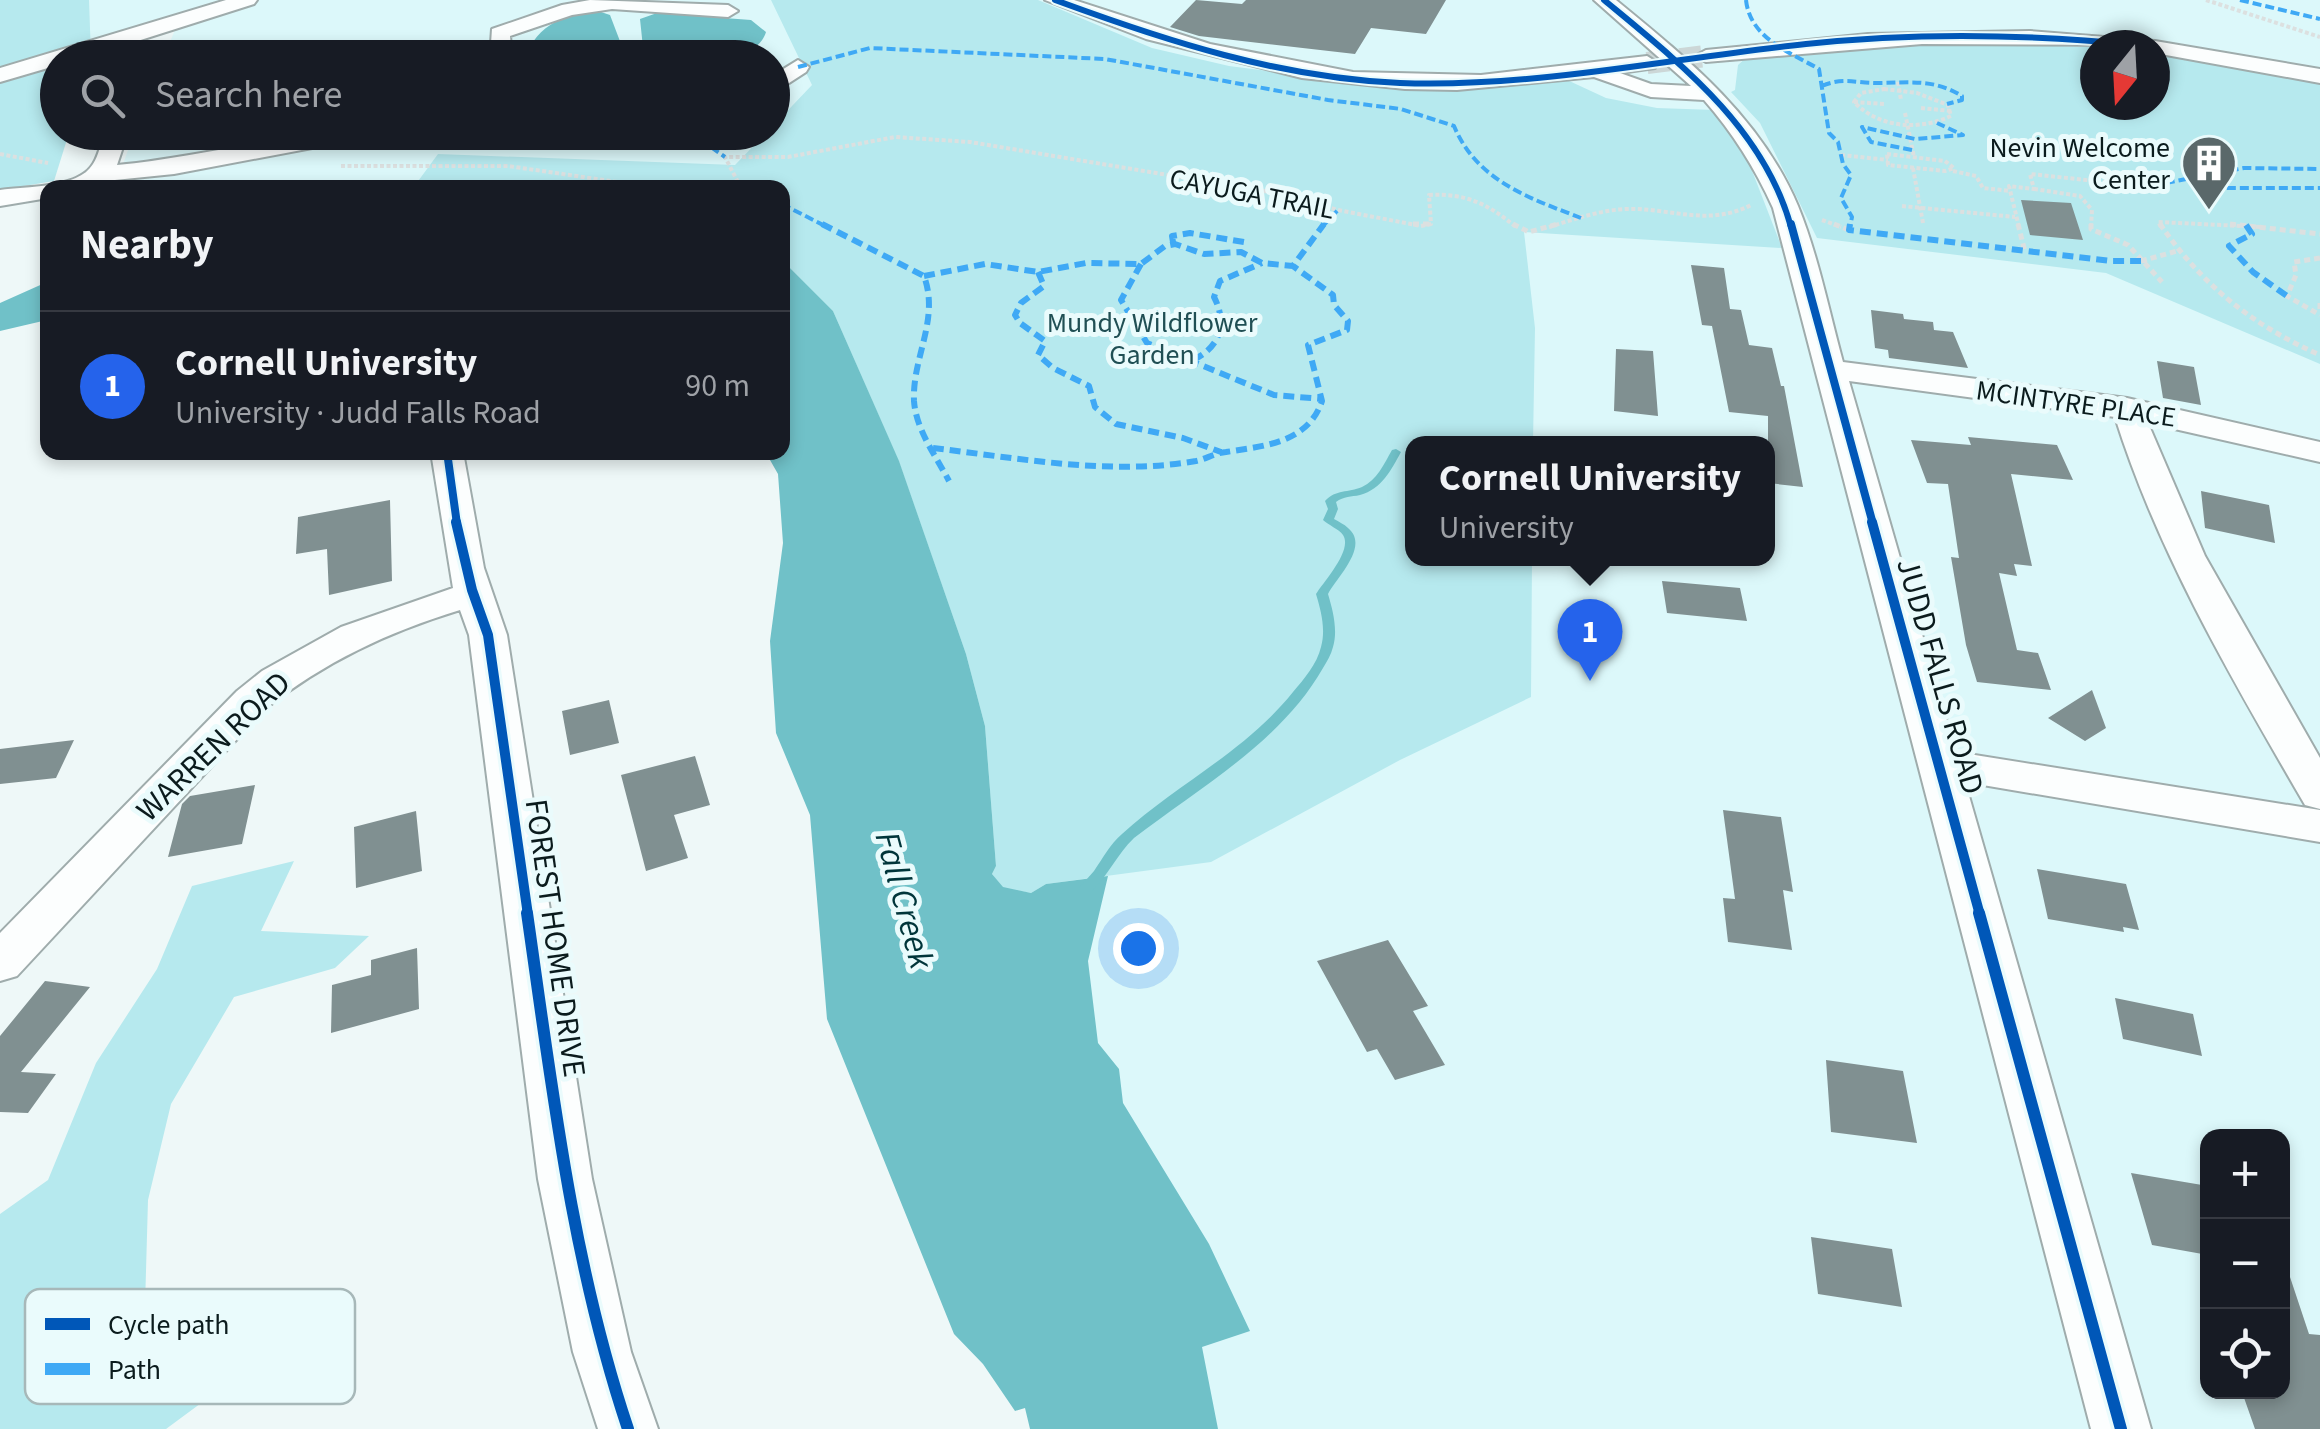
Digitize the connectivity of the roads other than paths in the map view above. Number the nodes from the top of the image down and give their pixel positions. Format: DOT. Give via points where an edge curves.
graph roads {
  1 [pos="168,0"];
  2 [pos="247,0"];
  3 [pos="1056,0"];
  4 [pos="1604,0"];
  5 [pos="613,1"];
  6 [pos="728,11"];
  7 [pos="158,28"];
  8 [pos="118,40"];
  9 [pos="153,40"];
  10 [pos="500,40"];
  11 [pos="2080,41"];
  12 [pos="2170,50"];
  13 [pos="1647,63"];
  14 [pos="40,64"];
  15 [pos="798,67"];
  16 [pos="1595,69"];
  17 [pos="790,73"];
  18 [pos="1708,74"];
  19 [pos="0,76"];
  20 [pos="2320,76"];
  21 [pos="105,150"];
  22 [pos="264,150"];
  23 [pos="86,180"];
  24 [pos="101,180"];
  25 [pos="40,191"];
  26 [pos="0,198"];
  27 [pos="1829,369"];
  28 [pos="2126,407"];
  29 [pos="2320,452"];
  30 [pos="448,460"];
  31 [pos="470,595"];
  32 [pos="1940,764"];
  33 [pos="2320,794"];
  34 [pos="2320,826"];
  35 [pos="0,964"];
  36 [pos="628,1429"];
  37 [pos="2121,1429"];
  1 -- 7 [label="street"];
  2 -- 7 [label="street"];
  3 -- 16 [label="street" via="1214,54 1364,80 1474,82"];
  4 -- 18 [label="street, JUDD FALLS ROAD"];
  5 -- 6 [label="street"];
  5 -- 10 [label="street" via="499,33"];
  7 -- 8 [label="street"];
  7 -- 9 [label="street"];
  11 -- 18 [label="street" via="1930,36 1828,42"];
  12 -- 20 [label="street"];
  13 -- 16 [label="street"];
  14 -- 19 [label="street"];
  15 -- 17 [label="street"];
  16 -- 18 [label="street" via="1646,92"];
  18 -- 27 [label="street, JUDD FALLS ROAD" via="1774,179"];
  21 -- 23 [label="street"];
  22 -- 24 [label="street"];
  25 -- 26 [label="street"];
  27 -- 28 [label="street, MCINTYRE PLACE"];
  27 -- 32 [label="street, JUDD FALLS ROAD"];
  28 -- 29 [label="street, MCINTYRE PLACE"];
  28 -- 33 [label="street" via="2142,460"];
  30 -- 31 [label="street, FOREST HOME DRIVE"];
  31 -- 35 [label="street, WARREN ROAD" via="358,631 276,678"];
  31 -- 36 [label="street, FOREST HOME DRIVE" via="488,635 564,1178 602,1352"];
  32 -- 34 [label="street"];
  32 -- 37 [label="street, JUDD FALLS ROAD"];
}
